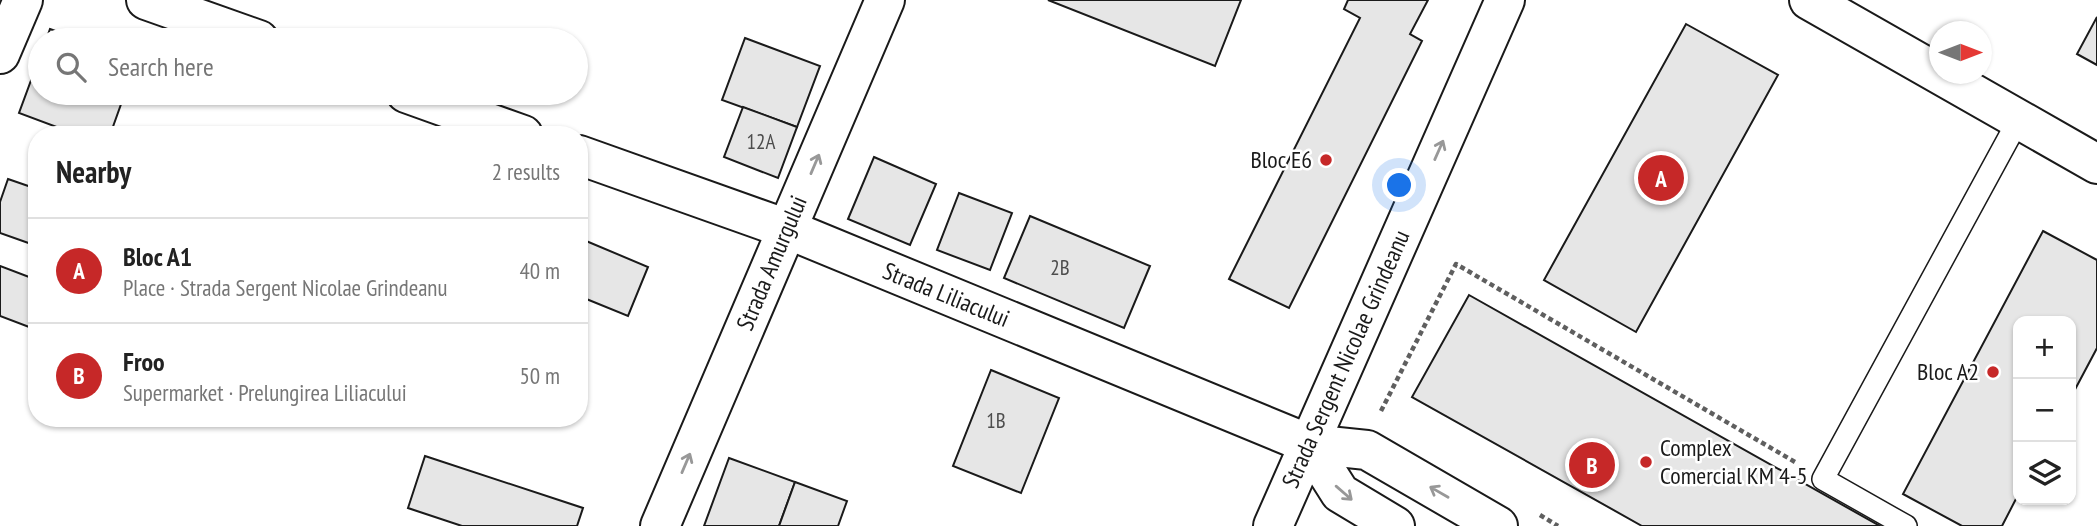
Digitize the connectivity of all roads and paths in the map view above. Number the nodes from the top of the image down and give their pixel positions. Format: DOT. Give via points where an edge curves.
graph roads {
  1 [pos="23,0"];
  2 [pos="146,0"];
  3 [pos="885,0"];
  4 [pos="1505,0"];
  5 [pos="1809,0"];
  6 [pos="225,28"];
  7 [pos="0,54"];
  8 [pos="439,105"];
  9 [pos="2019,119"];
  10 [pos="498,126"];
  11 [pos="588,158"];
  12 [pos="2097,164"];
  13 [pos="787,229"];
  14 [pos="1377,419"];
  15 [pos="1309,444"];
  16 [pos="1823,479"];
  17 [pos="1534,512"];
  18 [pos="660,526"];
  19 [pos="1273,526"];
  20 [pos="1395,526"];
  21 [pos="1498,526"];
  22 [pos="1558,526"];
  23 [pos="1906,526"];
  1 -- 7 [label="street"];
  2 -- 6 [label="street"];
  13 -- 3 [label="street, Strada Amurgului, one-way"];
  15 -- 4 [label="street, Strada Sergent Nicolae Grindeanu, one-way"];
  5 -- 9 [label="street"];
  8 -- 10 [label="street"];
  9 -- 12 [label="street"];
  9 -- 16 [label="lane"];
  11 -- 13 [label="street, Strada Liliacului"];
  13 -- 15 [label="street, Strada Liliacului"];
  18 -- 13 [label="street, Strada Amurgului, one-way"];
  14 -- 16 [label="path" via="1456,264"];
  15 -- 19 [label="street, Strada Sergent Nicolae Grindeanu"];
  15 -- 20 [label="street, one-way" via="1340,493"];
  21 -- 15 [label="street, Strada Liliacului, one-way" via="1367,450"];
  16 -- 23 [label="lane"];
  17 -- 22 [label="path"];
}
